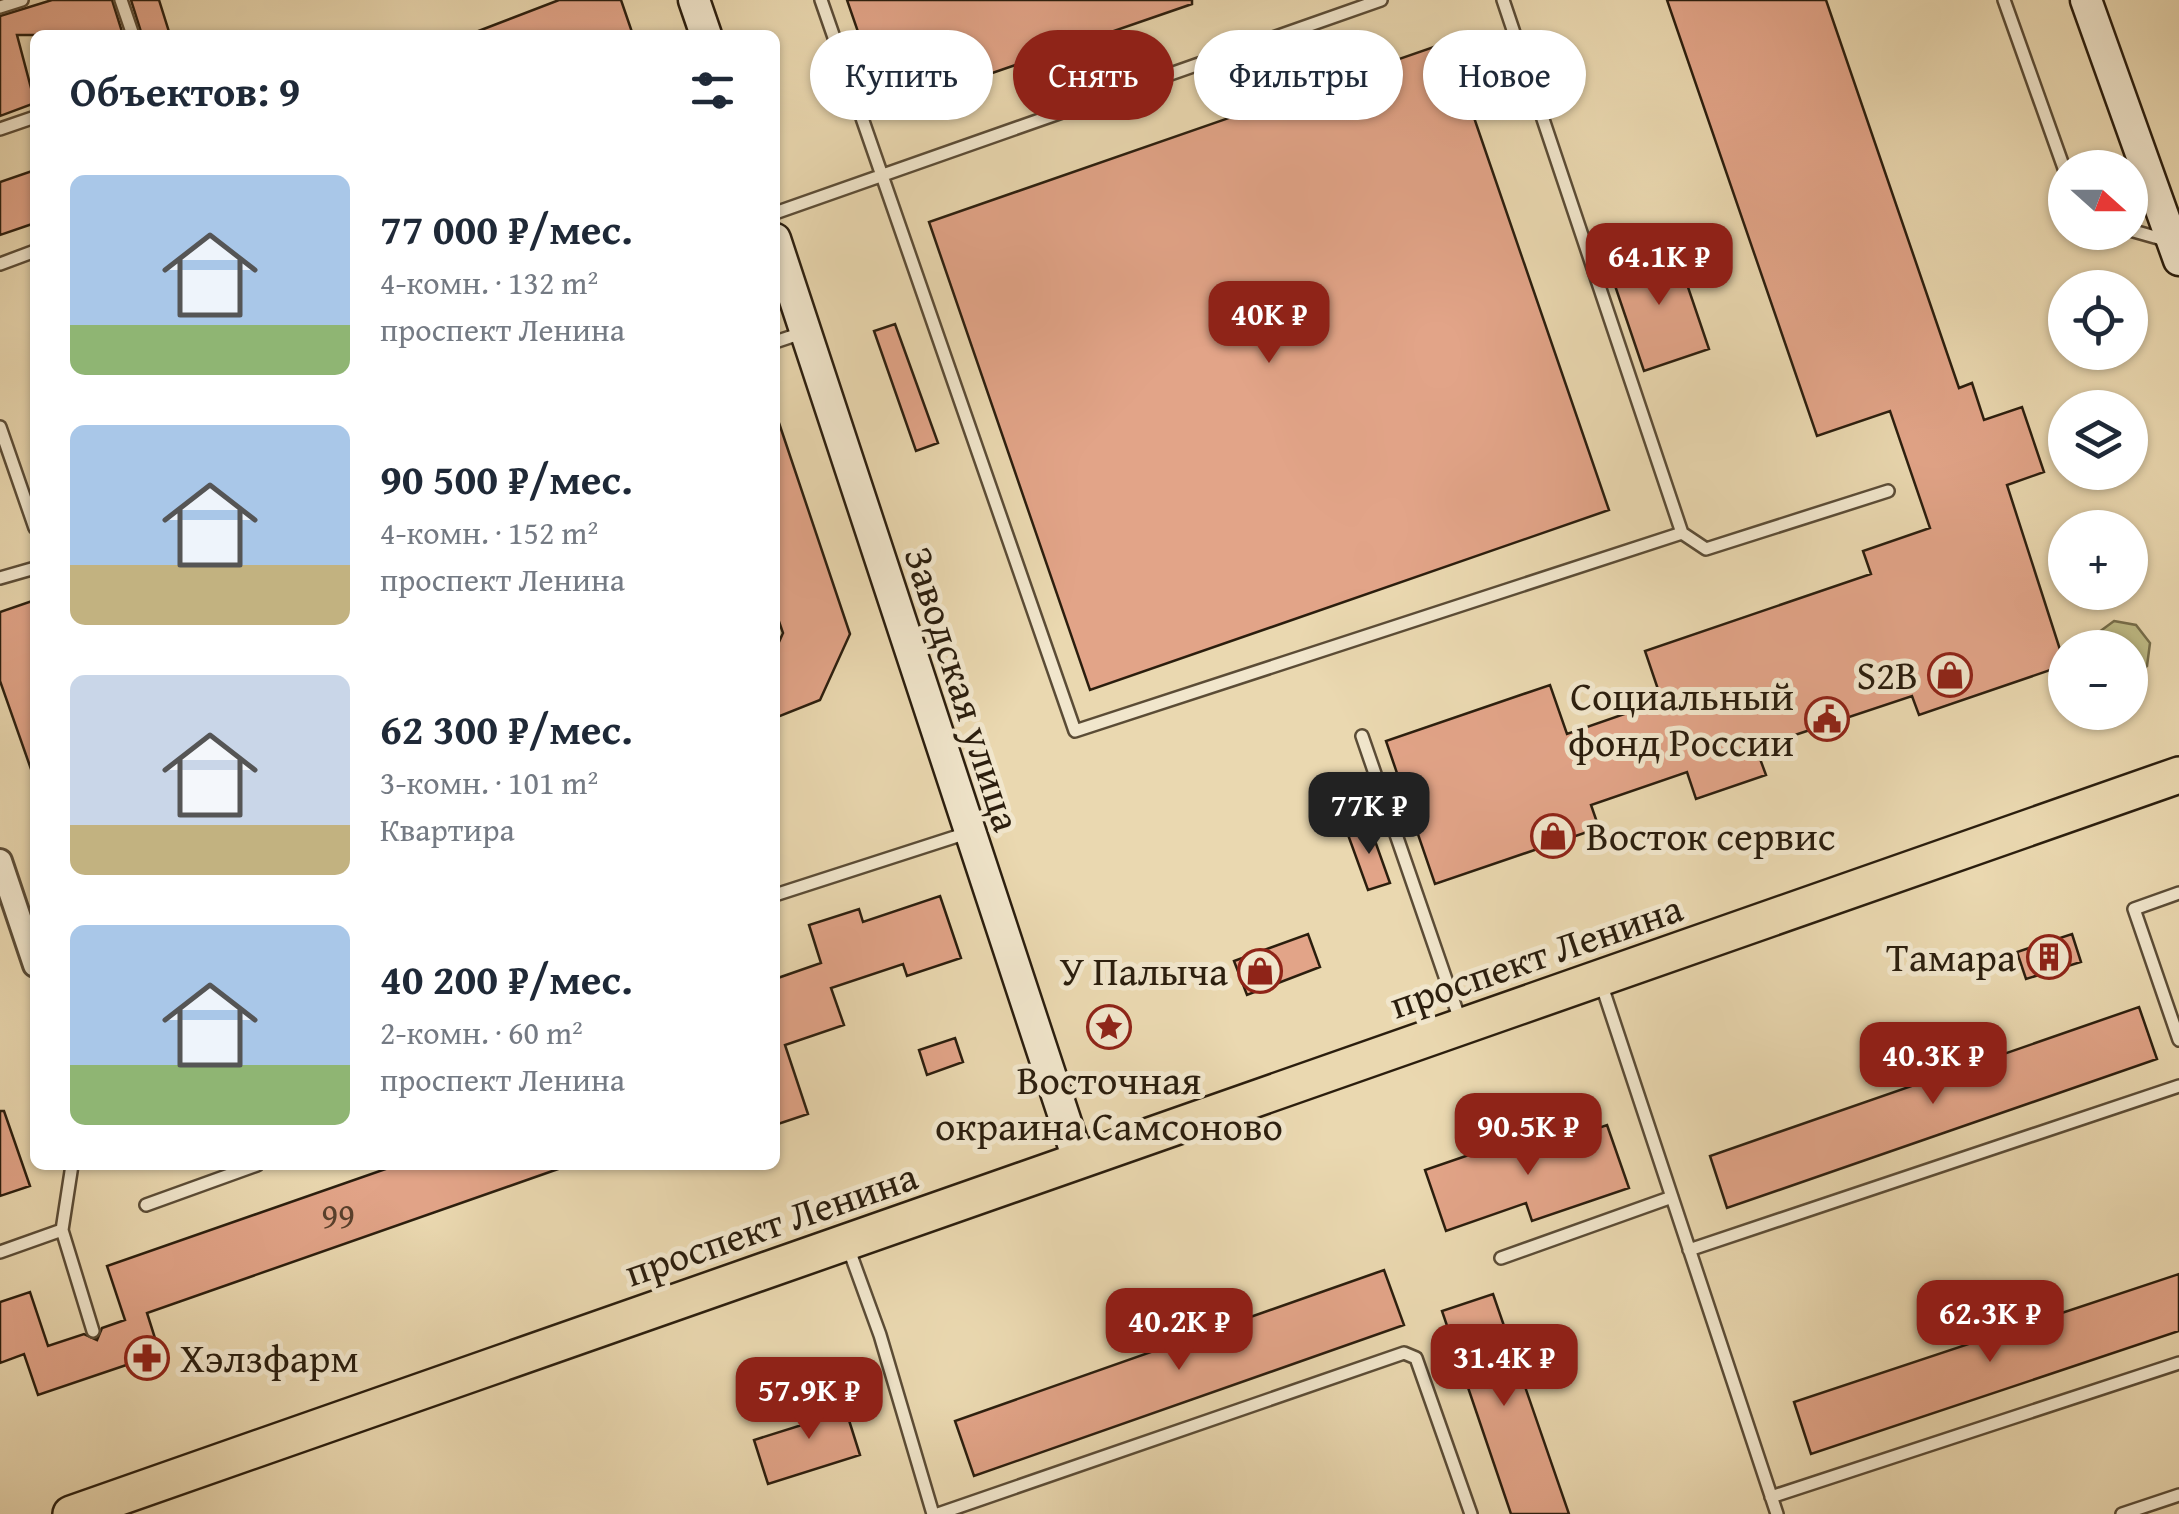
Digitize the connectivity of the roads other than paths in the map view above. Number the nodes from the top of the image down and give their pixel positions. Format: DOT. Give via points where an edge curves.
graph roads {
  1 [pos="22,0"];
  2 [pos="121,0"];
  3 [pos="694,0"];
  4 [pos="820,0"];
  5 [pos="1381,0"];
  6 [pos="1503,0"];
  7 [pos="2004,0"];
  8 [pos="2086,0"];
  9 [pos="0,8"];
  10 [pos="131,30"];
  11 [pos="704,30"];
  12 [pos="30,119"];
  13 [pos="0,130"];
  14 [pos="2058,150"];
  15 [pos="881,175"];
  16 [pos="780,211"];
  17 [pos="2148,238"];
  18 [pos="2176,251"];
  19 [pos="30,253"];
  20 [pos="780,255"];
  21 [pos="0,264"];
  22 [pos="806,332"];
  23 [pos="780,340"];
  24 [pos="0,427"];
  25 [pos="1888,491"];
  26 [pos="30,514"];
  27 [pos="1682,533"];
  28 [pos="30,569"];
  29 [pos="0,578"];
  30 [pos="1362,736"];
  31 [pos="2179,776"];
  32 [pos="967,833"];
  33 [pos="0,861"];
  34 [pos="780,892"];
  35 [pos="2179,893"];
  36 [pos="30,949"];
  37 [pos="1600,979"];
  38 [pos="1463,1027"];
  39 [pos="2179,1040"];
  40 [pos="2179,1086"];
  41 [pos="1079,1162"];
  42 [pos="71,1170"];
  43 [pos="244,1170"];
  44 [pos="1672,1197"];
  45 [pos="146,1205"];
  46 [pos="62,1230"];
  47 [pos="846,1242"];
  48 [pos="1689,1250"];
  49 [pos="0,1252"];
  50 [pos="1501,1258"];
  51 [pos="93,1331"];
  52 [pos="2179,1363"];
  53 [pos="2179,1494"];
  54 [pos="1771,1497"];
  55 [pos="71,1514"];
  56 [pos="936,1514"];
  57 [pos="1470,1514"];
  58 [pos="1777,1514"];
  59 [pos="2122,1514"];
  1 -- 9 [label="lane"];
  2 -- 10 [label="lane"];
  3 -- 11 [label="street"];
  4 -- 15 [label="lane"];
  5 -- 15 [label="lane"];
  6 -- 27 [label="lane"];
  7 -- 14 [label="lane"];
  8 -- 18 [label="street"];
  12 -- 13 [label="lane"];
  15 -- 16 [label="lane"];
  15 -- 27 [label="lane" via="1075,731"];
  17 -- 18 [label="lane"];
  19 -- 21 [label="lane"];
  20 -- 22 [label="street, Заводская улица"];
  22 -- 23 [label="lane"];
  22 -- 32 [label="street, Заводская улица"];
  24 -- 26 [label="lane"];
  25 -- 27 [label="lane" via="1706,549"];
  28 -- 29 [label="lane"];
  30 -- 38 [label="lane"];
  31 -- 37 [label="main road, проспект Ленина"];
  32 -- 34 [label="lane"];
  32 -- 41 [label="street, Заводская улица"];
  33 -- 36 [label="street"];
  35 -- 39 [label="lane" via="2134,909"];
  37 -- 38 [label="main road, проспект Ленина"];
  37 -- 44 [label="lane"];
  38 -- 41 [label="main road, проспект Ленина"];
  40 -- 48 [label="lane"];
  41 -- 47 [label="main road, проспект Ленина"];
  42 -- 46 [label="lane"];
  43 -- 45 [label="lane"];
  44 -- 48 [label="lane"];
  44 -- 50 [label="lane"];
  46 -- 49 [label="lane"];
  46 -- 51 [label="lane"];
  47 -- 55 [label="main road, проспект Ленина"];
  47 -- 56 [label="lane"];
  48 -- 54 [label="lane"];
  52 -- 54 [label="lane"];
  53 -- 59 [label="lane"];
  54 -- 58 [label="lane"];
  56 -- 57 [label="lane" via="1404,1353 1416,1358"];
}
